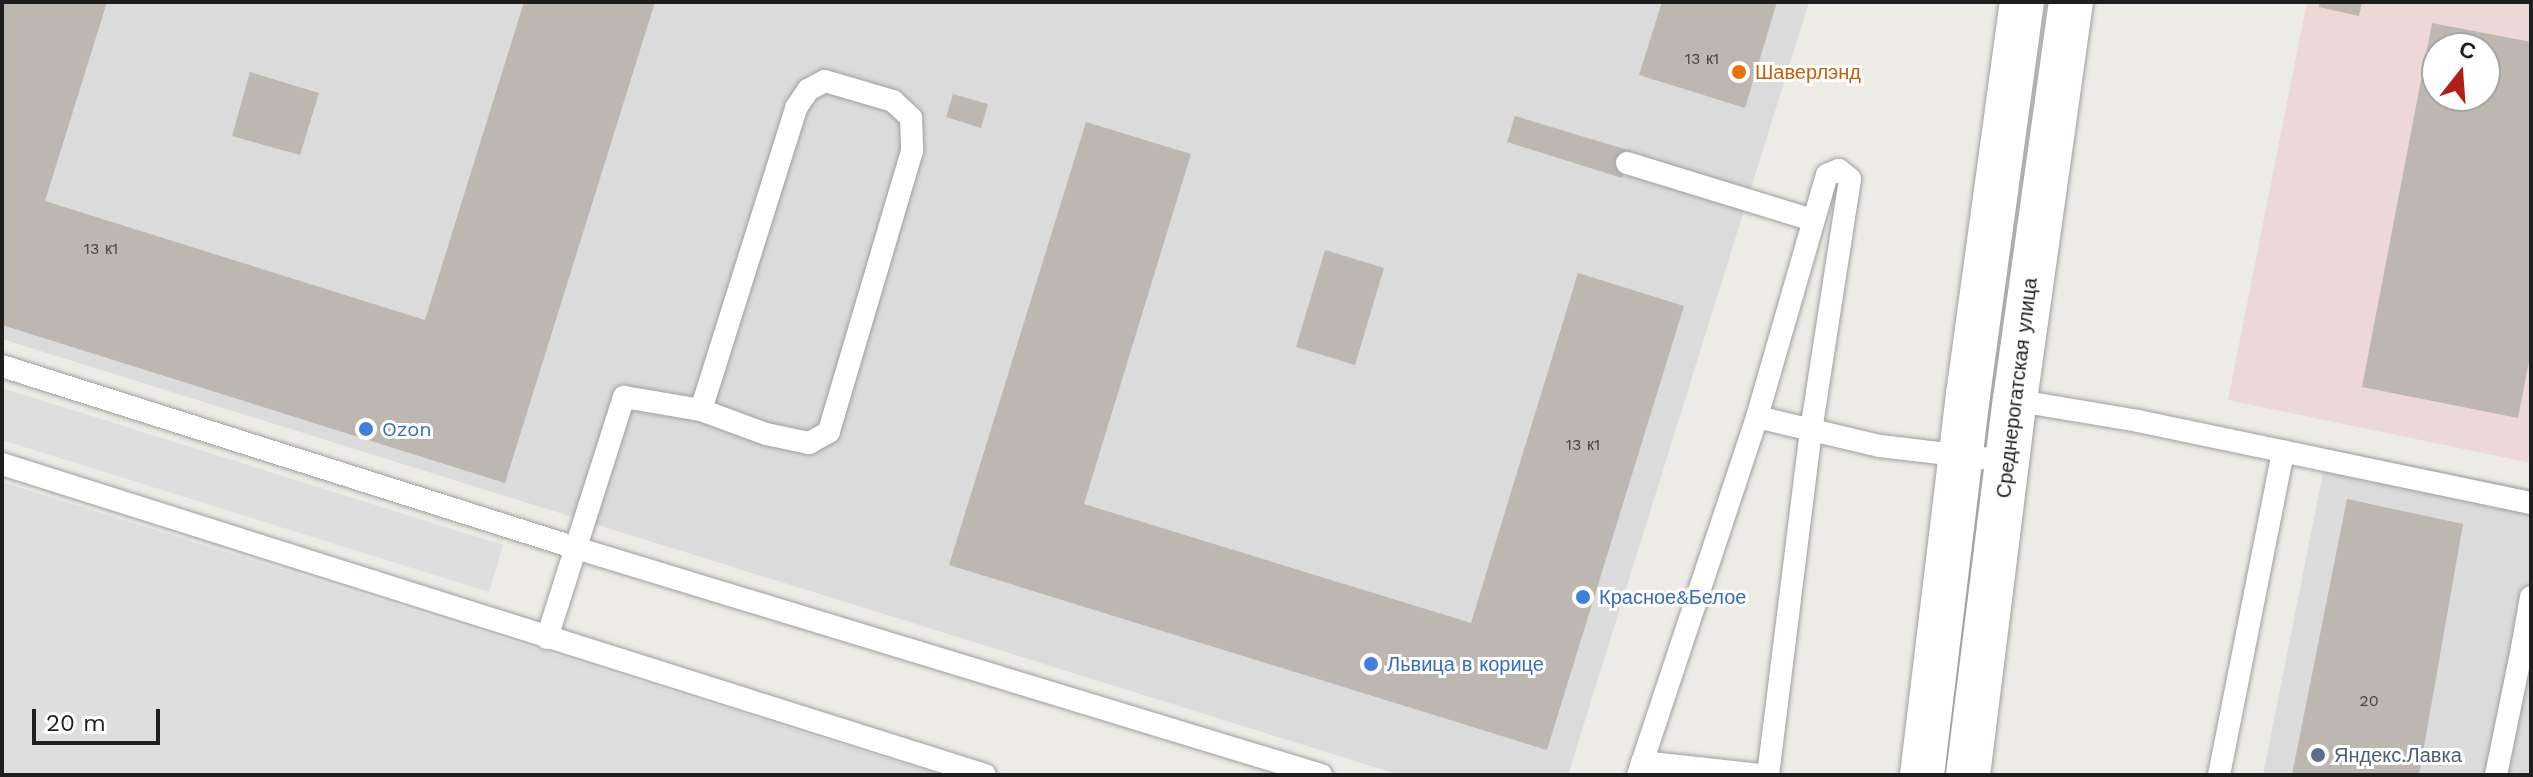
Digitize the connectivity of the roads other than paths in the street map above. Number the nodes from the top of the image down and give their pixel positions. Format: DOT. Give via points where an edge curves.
graph roads {
  1 [pos="2022,2"];
  2 [pos="2071,2"];
  3 [pos="1627,163"];
  4 [pos="1812,220"];
  5 [pos="2,366"];
  6 [pos="1968,395"];
  7 [pos="2015,400"];
  8 [pos="701,410"];
  9 [pos="1757,417"];
  10 [pos="1811,430"];
  11 [pos="2283,451"];
  12 [pos="1960,456"];
  13 [pos="2008,461"];
  14 [pos="2,464"];
  15 [pos="2531,503"];
  16 [pos="576,548"];
  17 [pos="2531,597"];
  18 [pos="547,638"];
  19 [pos="2526,649"];
  20 [pos="1640,768"];
  21 [pos="985,775"];
  22 [pos="1321,775"];
  23 [pos="1760,775"];
  24 [pos="1768,775"];
  25 [pos="1922,775"];
  26 [pos="1968,775"];
  27 [pos="2219,775"];
  28 [pos="2496,775"];
  1 -- 6 [label="street"];
  2 -- 7 [label="street, Среднерогатская улица"];
  3 -- 4 [label="lane"];
  4 -- 9 [label="lane"];
  4 -- 10 [label="lane" via="1827,175 1839,170 1850,179"];
  5 -- 16 [label="lane"];
  6 -- 7 [label="lane"];
  6 -- 12 [label="street"];
  7 -- 11 [label="lane"];
  7 -- 13 [label="street, Среднерогатская улица"];
  8 -- 8 [label="lane" via="809,443 829,432 912,151 911,118 893,101 825,81 808,90 796,108"];
  8 -- 16 [label="lane" via="624,397"];
  9 -- 10 [label="lane"];
  9 -- 20 [label="lane"];
  10 -- 12 [label="lane"];
  10 -- 24 [label="lane"];
  11 -- 15 [label="lane"];
  11 -- 27 [label="lane"];
  12 -- 13 [label="lane"];
  12 -- 25 [label="street"];
  13 -- 26 [label="street, Среднерогатская улица"];
  14 -- 18 [label="lane"];
  16 -- 18 [label="lane"];
  16 -- 22 [label="lane"];
  17 -- 19 [label="lane"];
  18 -- 21 [label="lane"];
  19 -- 28 [label="lane"];
  20 -- 23 [label="lane"];
}
